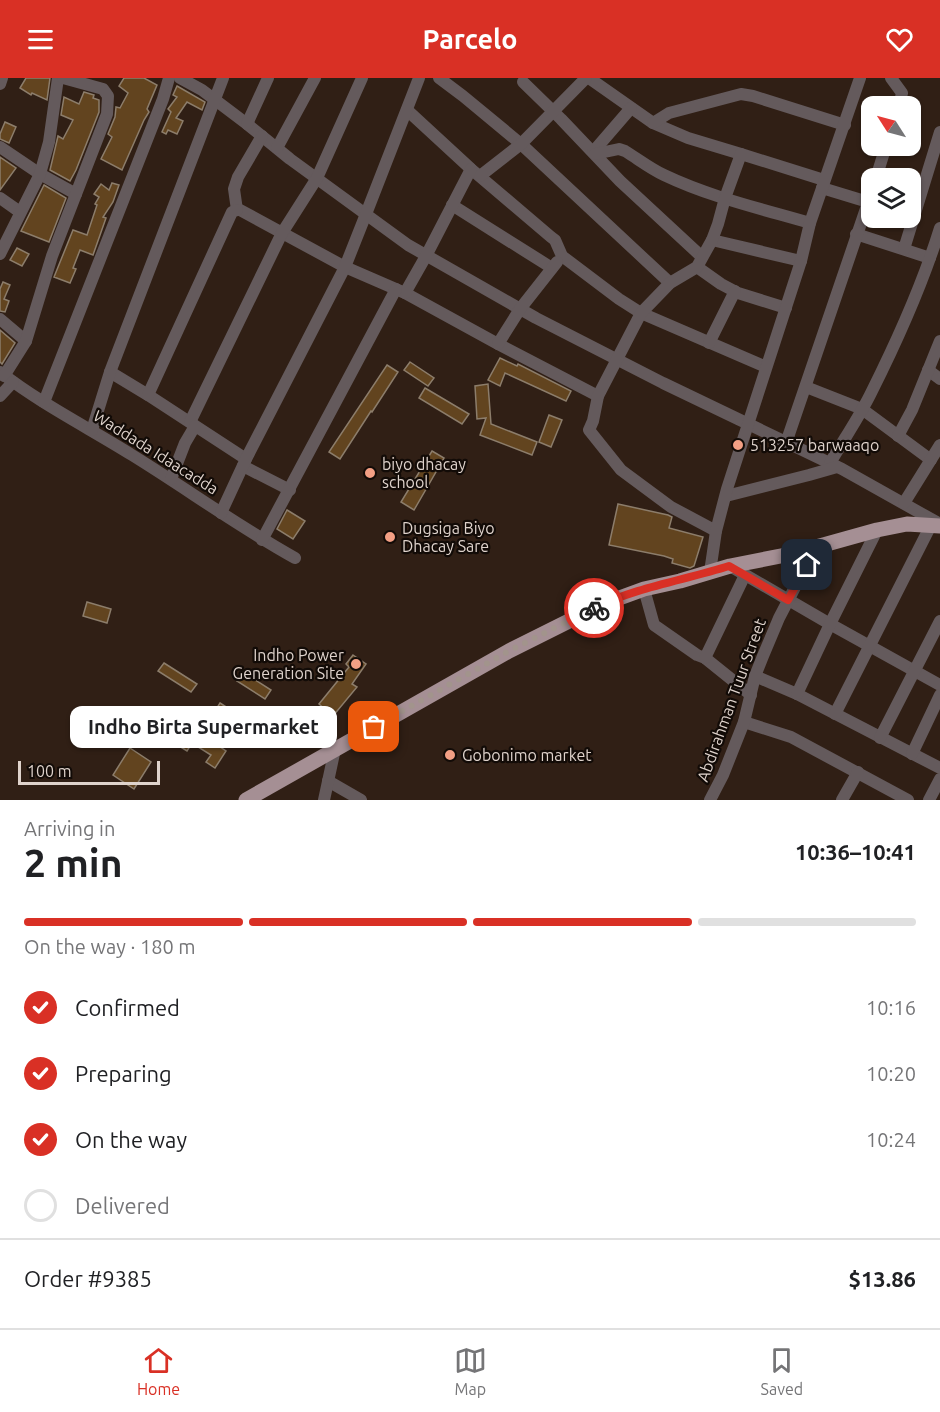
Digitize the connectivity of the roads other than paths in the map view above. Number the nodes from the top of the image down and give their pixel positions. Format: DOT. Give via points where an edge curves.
graph roads {
  1 [pos="2,78"];
  2 [pos="58,78"];
  3 [pos="63,78"];
  4 [pos="169,78"];
  5 [pos="180,78"];
  6 [pos="223,78"];
  7 [pos="268,78"];
  8 [pos="315,78"];
  9 [pos="362,78"];
  10 [pos="419,78"];
  11 [pos="587,78"];
  12 [pos="860,78"];
  13 [pos="891,78"];
  14 [pos="444,79"];
  15 [pos="523,82"];
  16 [pos="0,84"];
  17 [pos="901,96"];
  18 [pos="215,100"];
  19 [pos="631,108"];
  20 [pos="407,110"];
  21 [pos="554,112"];
  22 [pos="653,123"];
  23 [pos="247,124"];
  24 [pos="845,125"];
  25 [pos="940,132"];
  26 [pos="262,136"];
  27 [pos="520,144"];
  28 [pos="0,147"];
  29 [pos="277,148"];
  30 [pos="594,153"];
  31 [pos="741,154"];
  32 [pos="475,173"];
  33 [pos="40,174"];
  34 [pos="317,178"];
  35 [pos="823,184"];
  36 [pos="76,194"];
  37 [pos="861,195"];
  38 [pos="0,198"];
  39 [pos="725,198"];
  40 [pos="452,205"];
  41 [pos="237,210"];
  42 [pos="20,212"];
  43 [pos="366,214"];
  44 [pos="861,221"];
  45 [pos="810,223"];
  46 [pos="940,228"];
  47 [pos="282,233"];
  48 [pos="856,234"];
  49 [pos="712,240"];
  50 [pos="904,249"];
  51 [pos="0,254"];
  52 [pos="426,256"];
  53 [pos="562,256"];
  54 [pos="930,258"];
  55 [pos="801,261"];
  56 [pos="700,262"];
  57 [pos="345,267"];
  58 [pos="552,268"];
  59 [pos="670,283"];
  60 [pos="400,291"];
  61 [pos="735,291"];
  62 [pos="786,308"];
  63 [pos="520,309"];
  64 [pos="641,313"];
  65 [pos="0,319"];
  66 [pos="26,341"];
  67 [pos="940,341"];
  68 [pos="709,343"];
  69 [pos="498,344"];
  70 [pos="616,360"];
  71 [pos="766,368"];
  72 [pos="928,370"];
  73 [pos="110,372"];
  74 [pos="6,377"];
  75 [pos="940,379"];
  76 [pos="806,387"];
  77 [pos="148,395"];
  78 [pos="0,396"];
  79 [pos="598,396"];
  80 [pos="44,402"];
  81 [pos="862,409"];
  82 [pos="748,423"];
  83 [pos="192,424"];
  84 [pos="92,430"];
  85 [pos="898,436"];
  86 [pos="786,442"];
  87 [pos="940,445"];
  88 [pos="931,460"];
  89 [pos="245,463"];
  90 [pos="833,465"];
  91 [pos="171,479"];
  92 [pos="290,490"];
  93 [pos="726,496"];
  94 [pos="904,503"];
  95 [pos="221,513"];
  96 [pos="937,525"];
  97 [pos="877,530"];
  98 [pos="716,531"];
  99 [pos="262,540"];
  100 [pos="816,547"];
  101 [pos="295,558"];
  102 [pos="729,566"];
  103 [pos="710,572"];
  104 [pos="745,575"];
  105 [pos="644,589"];
  106 [pos="788,600"];
  107 [pos="940,621"];
  108 [pos="830,624"];
  109 [pos="869,646"];
  110 [pos="705,658"];
  111 [pos="914,671"];
  112 [pos="755,676"];
  113 [pos="940,685"];
  114 [pos="797,694"];
  115 [pos="751,695"];
  116 [pos="940,695"];
  117 [pos="836,714"];
  118 [pos="744,722"];
  119 [pos="880,738"];
  120 [pos="335,749"];
  121 [pos="912,754"];
  122 [pos="940,768"];
  123 [pos="858,772"];
  124 [pos="940,779"];
  125 [pos="328,781"];
  126 [pos="246,800"];
  127 [pos="324,800"];
  128 [pos="362,800"];
  129 [pos="710,800"];
  130 [pos="842,800"];
  131 [pos="908,800"];
  132 [pos="929,800"];
  1 -- 16 [label="street"];
  2 -- 33 [label="street"];
  3 -- 36 [label="street" via="104,89 108,96 107,114"];
  4 -- 80 [label="street"];
  5 -- 18 [label="street"];
  6 -- 18 [label="street"];
  7 -- 23 [label="street"];
  8 -- 29 [label="street"];
  9 -- 34 [label="street"];
  10 -- 20 [label="street"];
  11 -- 19 [label="street"];
  11 -- 21 [label="street"];
  12 -- 24 [label="street"];
  13 -- 17 [label="street"];
  14 -- 27 [label="street"];
  15 -- 21 [label="street"];
  18 -- 23 [label="street"];
  18 -- 73 [label="street"];
  19 -- 22 [label="street"];
  19 -- 30 [label="street"];
  20 -- 32 [label="street"];
  20 -- 43 [label="street"];
  21 -- 27 [label="street"];
  21 -- 30 [label="street"];
  22 -- 24 [label="street" via="669,113 741,94"];
  22 -- 31 [label="street"];
  23 -- 26 [label="street"];
  24 -- 35 [label="street"];
  25 -- 50 [label="street"];
  26 -- 29 [label="street"];
  26 -- 41 [label="street" via="238,177 234,189"];
  27 -- 32 [label="street"];
  27 -- 59 [label="street"];
  28 -- 33 [label="street"];
  29 -- 34 [label="street"];
  30 -- 39 [label="street" via="620,149 663,175"];
  30 -- 56 [label="street"];
  31 -- 35 [label="street"];
  31 -- 39 [label="street"];
  32 -- 40 [label="street"];
  32 -- 53 [label="street" via="555,240"];
  33 -- 36 [label="street"];
  33 -- 42 [label="street"];
  34 -- 43 [label="street"];
  34 -- 47 [label="street"];
  35 -- 37 [label="street"];
  35 -- 45 [label="street"];
  36 -- 66 [label="street"];
  38 -- 42 [label="street"];
  39 -- 45 [label="street"];
  39 -- 49 [label="street"];
  40 -- 52 [label="street"];
  40 -- 58 [label="street"];
  41 -- 47 [label="street"];
  41 -- 77 [label="street" via="232,212"];
  42 -- 51 [label="street"];
  43 -- 52 [label="street"];
  43 -- 57 [label="street"];
  44 -- 48 [label="street"];
  45 -- 55 [label="street"];
  46 -- 54 [label="street"];
  47 -- 57 [label="street"];
  47 -- 83 [label="street"];
  48 -- 50 [label="street"];
  48 -- 76 [label="street"];
  49 -- 55 [label="street"];
  49 -- 56 [label="street"];
  50 -- 54 [label="street"];
  52 -- 60 [label="street"];
  52 -- 63 [label="street"];
  53 -- 58 [label="street"];
  53 -- 64 [label="street"];
  54 -- 81 [label="street"];
  55 -- 62 [label="street"];
  56 -- 59 [label="street"];
  56 -- 61 [label="street" via="721,284"];
  57 -- 60 [label="street"];
  57 -- 89 [label="street"];
  58 -- 63 [label="street"];
  59 -- 64 [label="street"];
  60 -- 69 [label="street"];
  60 -- 92 [label="street"];
  61 -- 62 [label="street"];
  61 -- 68 [label="street"];
  62 -- 71 [label="street"];
  63 -- 69 [label="street"];
  63 -- 70 [label="street"];
  64 -- 68 [label="street"];
  64 -- 70 [label="street"];
  65 -- 66 [label="street"];
  66 -- 74 [label="street"];
  67 -- 72 [label="street"];
  68 -- 71 [label="street"];
  69 -- 79 [label="street"];
  70 -- 79 [label="street"];
  70 -- 82 [label="street"];
  71 -- 82 [label="street"];
  72 -- 75 [label="street"];
  72 -- 85 [label="street"];
  73 -- 77 [label="street"];
  73 -- 84 [label="street"];
  74 -- 78 [label="street"];
  74 -- 80 [label="street, Waddada Idaacadda"];
  76 -- 81 [label="street"];
  76 -- 86 [label="street"];
  77 -- 83 [label="street"];
  79 -- 98 [label="street" via="589,430 621,470 671,507"];
  80 -- 84 [label="street, Waddada Idaacadda"];
  81 -- 85 [label="street"];
  81 -- 90 [label="street"];
  82 -- 86 [label="street"];
  82 -- 93 [label="street"];
  83 -- 89 [label="street"];
  83 -- 91 [label="street"];
  84 -- 91 [label="street, Waddada Idaacadda"];
  85 -- 88 [label="street"];
  86 -- 90 [label="street"];
  87 -- 88 [label="street"];
  88 -- 94 [label="street"];
  89 -- 92 [label="street"];
  89 -- 95 [label="street"];
  90 -- 93 [label="street"];
  90 -- 94 [label="street"];
  91 -- 95 [label="street, Waddada Idaacadda"];
  92 -- 99 [label="street"];
  93 -- 98 [label="street"];
  94 -- 96 [label="street"];
  95 -- 99 [label="street, Waddada Idaacadda"];
  96 -- 97 [label="main road" via="907,524"];
  96 -- 109 [label="street"];
  97 -- 100 [label="main road"];
  97 -- 108 [label="street"];
  98 -- 103 [label="street"];
  99 -- 101 [label="street, Waddada Idaacadda"];
  100 -- 102 [label="main road"];
  100 -- 106 [label="street, Abdirahman Tuur Street"];
  102 -- 103 [label="main road"];
  102 -- 104 [label="street"];
  103 -- 105 [label="main road"];
  104 -- 106 [label="street"];
  104 -- 110 [label="street"];
  105 -- 110 [label="street" via="654,625"];
  105 -- 120 [label="main road" via="603,604 509,651"];
  106 -- 108 [label="street"];
  106 -- 112 [label="street, Abdirahman Tuur Street"];
  107 -- 111 [label="street"];
  108 -- 109 [label="street"];
  108 -- 114 [label="street"];
  109 -- 111 [label="street"];
  109 -- 117 [label="street"];
  110 -- 115 [label="street"];
  111 -- 113 [label="street"];
  111 -- 119 [label="street"];
  112 -- 114 [label="street"];
  112 -- 115 [label="street, Abdirahman Tuur Street"];
  114 -- 117 [label="street"];
  115 -- 118 [label="street, Abdirahman Tuur Street"];
  116 -- 121 [label="street"];
  117 -- 119 [label="street"];
  118 -- 123 [label="street" via="791,737"];
  118 -- 129 [label="street, Abdirahman Tuur Street"];
  119 -- 121 [label="street"];
  120 -- 125 [label="street"];
  120 -- 126 [label="main road"];
  121 -- 122 [label="street"];
  123 -- 130 [label="street"];
  123 -- 131 [label="street"];
  124 -- 132 [label="street"];
  125 -- 127 [label="street"];
  125 -- 128 [label="street"];
}
